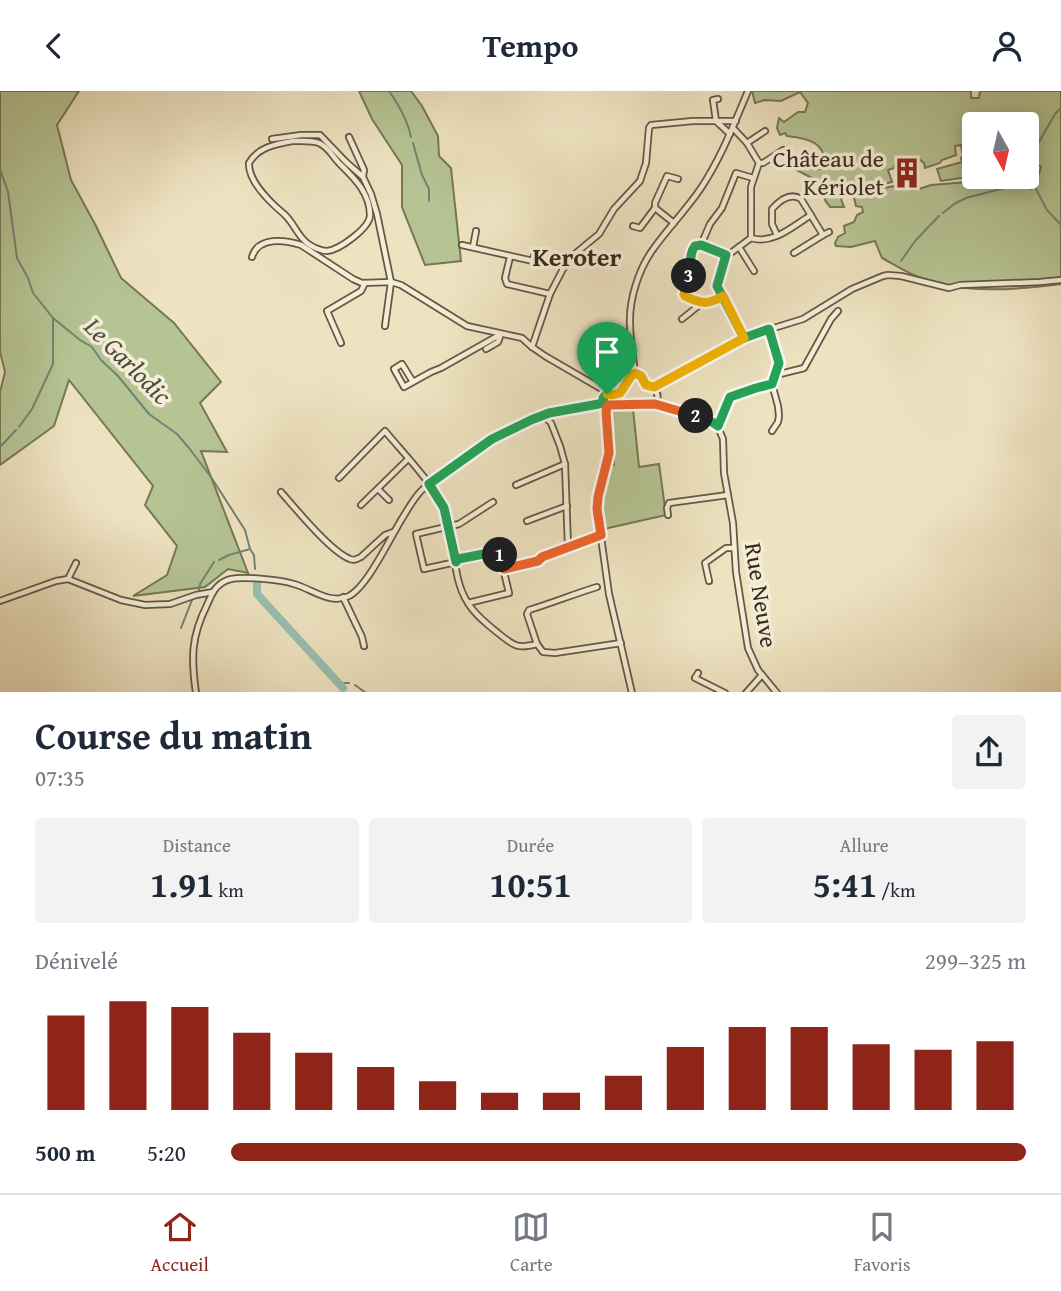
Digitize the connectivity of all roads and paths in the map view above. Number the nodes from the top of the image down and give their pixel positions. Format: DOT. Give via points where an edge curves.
graph roads {
  1 [pos="747,91"];
  2 [pos="718,99"];
  3 [pos="716,121"];
  4 [pos="736,121"];
  5 [pos="733,128"];
  6 [pos="765,131"];
  7 [pos="730,134"];
  8 [pos="349,137"];
  9 [pos="272,139"];
  10 [pos="747,143"];
  11 [pos="783,151"];
  12 [pos="759,163"];
  13 [pos="363,177"];
  14 [pos="753,178"];
  15 [pos="678,179"];
  16 [pos="655,208"];
  17 [pos="811,215"];
  18 [pos="674,223"];
  19 [pos="633,226"];
  20 [pos="476,231"];
  21 [pos="829,232"];
  22 [pos="777,235"];
  23 [pos="822,235"];
  24 [pos="751,238"];
  25 [pos="462,245"];
  26 [pos="701,245"];
  27 [pos="473,247"];
  28 [pos="739,247"];
  29 [pos="324,251"];
  30 [pos="535,251"];
  31 [pos="794,253"];
  32 [pos="726,255"];
  33 [pos="252,257"];
  34 [pos="510,257"];
  35 [pos="323,259"];
  36 [pos="754,271"];
  37 [pos="1061,280"];
  38 [pos="391,282"];
  39 [pos="365,283"];
  40 [pos="550,295"];
  41 [pos="723,296"];
  42 [pos="703,303"];
  43 [pos="838,311"];
  44 [pos="682,319"];
  45 [pos="385,326"];
  46 [pos="769,329"];
  47 [pos="501,334"];
  48 [pos="744,338"];
  49 [pos="341,343"];
  50 [pos="532,347"];
  51 [pos="486,349"];
  52 [pos="635,373"];
  53 [pos="776,375"];
  54 [pos="413,381"];
  55 [pos="772,384"];
  56 [pos="654,387"];
  57 [pos="609,395"];
  58 [pos="607,404"];
  59 [pos="655,404"];
  60 [pos="553,412"];
  61 [pos="543,415"];
  62 [pos="551,423"];
  63 [pos="718,426"];
  64 [pos="772,431"];
  65 [pos="408,459"];
  66 [pos="565,464"];
  67 [pos="339,478"];
  68 [pos="429,484"];
  69 [pos="516,485"];
  70 [pos="377,489"];
  71 [pos="281,492"];
  72 [pos="728,495"];
  73 [pos="389,500"];
  74 [pos="493,502"];
  75 [pos="361,505"];
  76 [pos="567,506"];
  77 [pos="668,515"];
  78 [pos="527,521"];
  79 [pos="449,526"];
  80 [pos="394,532"];
  81 [pos="601,535"];
  82 [pos="568,547"];
  83 [pos="734,548"];
  84 [pos="456,562"];
  85 [pos="76,563"];
  86 [pos="504,569"];
  87 [pos="68,579"];
  88 [pos="709,581"];
  89 [pos="597,587"];
  90 [pos="213,592"];
  91 [pos="343,597"];
  92 [pos="0,601"];
  93 [pos="468,603"];
  94 [pos="621,643"];
  95 [pos="537,644"];
  96 [pos="364,646"];
  97 [pos="698,673"];
  98 [pos="762,675"];
  99 [pos="196,692"];
  100 [pos="632,692"];
  101 [pos="725,692"];
  102 [pos="746,692"];
  103 [pos="777,692"];
  1 -- 4 [label="street"];
  2 -- 3 [label="street" via="713,100"];
  3 -- 4 [label="street"];
  3 -- 7 [label="street"];
  3 -- 40 [label="street" via="651,125 643,175 614,209 606,226 569,260"];
  4 -- 5 [label="street"];
  5 -- 7 [label="street"];
  5 -- 10 [label="street"];
  6 -- 10 [label="street"];
  7 -- 18 [label="street" via="714,168"];
  8 -- 13 [label="street"];
  9 -- 13 [label="street" via="320,135"];
  10 -- 12 [label="street"];
  11 -- 12 [label="street"];
  12 -- 14 [label="street"];
  13 -- 38 [label="street" via="377,214"];
  14 -- 24 [label="street"];
  14 -- 26 [label="street" via="736,173"];
  15 -- 16 [label="street" via="667,176"];
  16 -- 18 [label="street"];
  16 -- 19 [label="street" via="640,228"];
  17 -- 22 [label="street"];
  17 -- 22 [label="street" via="797,197 778,202 771,217"];
  17 -- 23 [label="street"];
  18 -- 52 [label="street" via="649,257 634,296 630,325"];
  20 -- 27 [label="street"];
  21 -- 23 [label="street"];
  22 -- 24 [label="street"];
  23 -- 31 [label="street"];
  24 -- 28 [label="street"];
  25 -- 27 [label="street"];
  26 -- 32 [label="street"];
  26 -- 42 [label="street" via="695,246 690,256 692,267 684,294"];
  27 -- 34 [label="street"];
  28 -- 32 [label="street"];
  28 -- 36 [label="street"];
  29 -- 29 [label="street" via="340,247 370,219 360,184 318,142 278,143 257,153 249,163 252,179 292,221 299,235"];
  29 -- 35 [label="street"];
  30 -- 34 [label="street" via="533,261"];
  32 -- 41 [label="street" via="717,286"];
  33 -- 35 [label="street" via="262,244 279,241 301,245"];
  34 -- 40 [label="street" via="507,284"];
  35 -- 39 [label="street"];
  37 -- 46 [label="street" via="949,288 888,275 852,289 803,319"];
  38 -- 39 [label="street"];
  38 -- 45 [label="street"];
  38 -- 47 [label="street" via="467,326"];
  39 -- 49 [label="street" via="361,291 327,311"];
  40 -- 50 [label="street"];
  41 -- 42 [label="street"];
  41 -- 48 [label="street"];
  42 -- 44 [label="street"];
  43 -- 53 [label="street" via="804,368"];
  46 -- 48 [label="street"];
  46 -- 53 [label="street" via="779,363"];
  47 -- 50 [label="street" via="522,338"];
  47 -- 51 [label="street" via="498,342"];
  47 -- 54 [label="street"];
  48 -- 56 [label="street"];
  50 -- 57 [label="street"];
  52 -- 56 [label="street"];
  52 -- 57 [label="street" via="620,393"];
  53 -- 55 [label="street"];
  54 -- 54 [label="street" via="404,387 394,369 402,364"];
  55 -- 63 [label="street" via="730,397"];
  55 -- 64 [label="street" via="779,415"];
  56 -- 59 [label="street"];
  57 -- 58 [label="street" via="603,398"];
  57 -- 58 [label="street" via="614,401"];
  58 -- 59 [label="street"];
  58 -- 60 [label="street"];
  58 -- 81 [label="street" via="609,453 597,509"];
  59 -- 63 [label="street"];
  60 -- 61 [label="street"];
  60 -- 62 [label="street"];
  61 -- 62 [label="street"];
  61 -- 68 [label="street" via="492,439"];
  62 -- 66 [label="street"];
  63 -- 72 [label="street, Rue Neuve"];
  65 -- 67 [label="street" via="385,431"];
  65 -- 68 [label="street"];
  65 -- 70 [label="street"];
  66 -- 69 [label="street"];
  66 -- 76 [label="street"];
  68 -- 79 [label="street"];
  68 -- 80 [label="street"];
  70 -- 73 [label="street"];
  70 -- 75 [label="street"];
  71 -- 80 [label="street" via="327,541 351,559 361,557"];
  72 -- 77 [label="street" via="669,503"];
  72 -- 83 [label="street, Rue Neuve"];
  74 -- 79 [label="street"];
  76 -- 78 [label="street"];
  76 -- 82 [label="street"];
  79 -- 84 [label="street"];
  79 -- 84 [label="street" via="416,534 424,569"];
  80 -- 91 [label="street" via="356,591"];
  81 -- 82 [label="street"];
  81 -- 94 [label="street"];
  82 -- 86 [label="street"];
  83 -- 88 [label="street" via="726,548 705,563"];
  83 -- 98 [label="street, Rue Neuve" via="748,648"];
  84 -- 86 [label="street" via="499,551"];
  84 -- 93 [label="street"];
  85 -- 87 [label="street"];
  86 -- 93 [label="street" via="509,593"];
  87 -- 90 [label="street" via="145,605 160,606"];
  87 -- 92 [label="street"];
  89 -- 95 [label="street" via="529,610"];
  90 -- 91 [label="street" via="219,584 238,578 287,582 327,598"];
  90 -- 99 [label="street" via="194,643"];
  91 -- 96 [label="street"];
  93 -- 95 [label="street" via="513,645"];
  94 -- 95 [label="street" via="555,653 543,652"];
  94 -- 100 [label="street"];
  97 -- 101 [label="street" via="695,678"];
  98 -- 102 [label="street"];
  98 -- 103 [label="street, Rue Neuve"];
}
